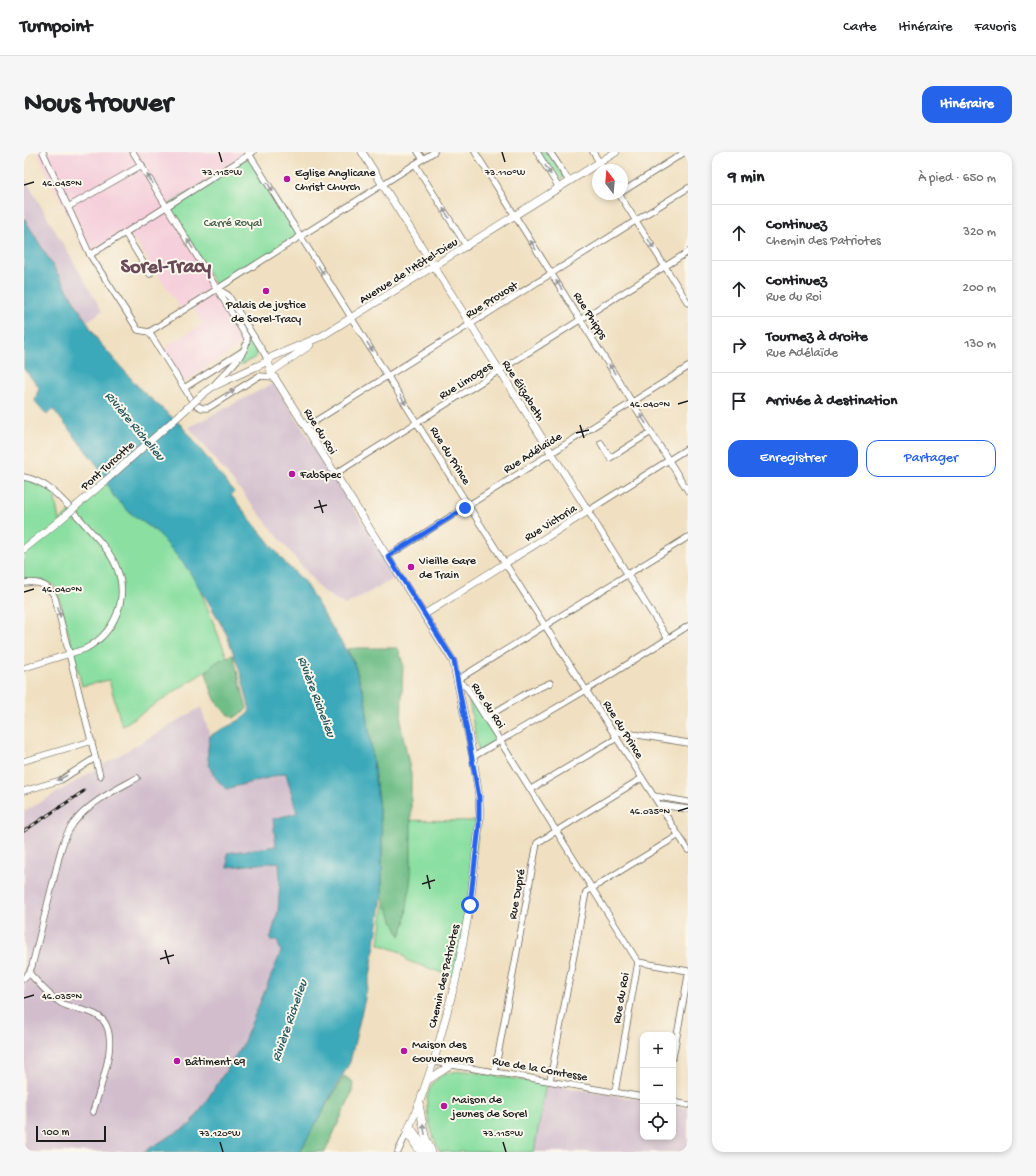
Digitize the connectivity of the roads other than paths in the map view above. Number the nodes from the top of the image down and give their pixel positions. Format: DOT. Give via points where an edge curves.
graph roads {
  1 [pos="43,152"];
  2 [pos="133,152"];
  3 [pos="362,152"];
  4 [pos="418,152"];
  5 [pos="434,152"];
  6 [pos="475,152"];
  7 [pos="537,152"];
  8 [pos="550,152"];
  9 [pos="593,152"];
  10 [pos="616,152"];
  11 [pos="685,152"];
  12 [pos="250,153"];
  13 [pos="423,159"];
  14 [pos="599,162"];
  15 [pos="415,164"];
  16 [pos="142,165"];
  17 [pos="569,181"];
  18 [pos="382,185"];
  19 [pos="559,188"];
  20 [pos="628,188"];
  21 [pos="688,188"];
  22 [pos="623,200"];
  23 [pos="68,207"];
  24 [pos="167,207"];
  25 [pos="515,216"];
  26 [pos="636,221"];
  27 [pos="125,233"];
  28 [pos="301,237"];
  29 [pos="466,246"];
  30 [pos="688,252"];
  31 [pos="90,255"];
  32 [pos="434,267"];
  33 [pos="665,267"];
  34 [pos="150,274"];
  35 [pos="552,274"];
  36 [pos="218,288"];
  37 [pos="688,303"];
  38 [pos="351,318"];
  39 [pos="581,320"];
  40 [pos="471,325"];
  41 [pos="149,332"];
  42 [pos="314,340"];
  43 [pos="242,351"];
  44 [pos="268,361"];
  45 [pos="688,367"];
  46 [pos="500,371"];
  47 [pos="272,374"];
  48 [pos="389,376"];
  49 [pos="212,387"];
  50 [pos="184,388"];
  51 [pos="204,393"];
  52 [pos="191,399"];
  53 [pos="633,402"];
  54 [pos="196,405"];
  55 [pos="418,423"];
  56 [pos="306,427"];
  57 [pos="651,432"];
  58 [pos="601,444"];
  59 [pos="688,448"];
  60 [pos="551,454"];
  61 [pos="669,460"];
  62 [pos="335,474"];
  63 [pos="24,477"];
  64 [pos="688,491"];
  65 [pos="468,505"];
  66 [pos="588,511"];
  67 [pos="688,537"];
  68 [pos="24,549"];
  69 [pos="388,556"];
  70 [pos="506,562"];
  71 [pos="628,575"];
  72 [pos="24,583"];
  73 [pos="424,614"];
  74 [pos="546,626"];
  75 [pos="688,626"];
  76 [pos="668,639"];
  77 [pos="70,654"];
  78 [pos="24,668"];
  79 [pos="457,680"];
  80 [pos="550,683"];
  81 [pos="587,690"];
  82 [pos="485,718"];
  83 [pos="613,731"];
  84 [pos="617,738"];
  85 [pos="92,740"];
  86 [pos="500,742"];
  87 [pos="688,743"];
  88 [pos="473,757"];
  89 [pos="95,758"];
  90 [pos="24,761"];
  91 [pos="100,776"];
  92 [pos="137,778"];
  93 [pos="642,778"];
  94 [pos="531,789"];
  95 [pos="24,791"];
  96 [pos="654,796"];
  97 [pos="688,802"];
  98 [pos="660,805"];
  99 [pos="688,809"];
  100 [pos="557,829"];
  101 [pos="678,835"];
  102 [pos="688,850"];
  103 [pos="592,888"];
  104 [pos="638,962"];
  105 [pos="688,970"];
  106 [pos="29,973"];
  107 [pos="688,976"];
  108 [pos="24,978"];
  109 [pos="676,1041"];
  110 [pos="434,1062"];
  111 [pos="451,1065"];
  112 [pos="495,1071"];
  113 [pos="428,1080"];
  114 [pos="550,1080"];
  115 [pos="614,1092"];
  116 [pos="640,1096"];
  117 [pos="676,1103"];
  118 [pos="420,1104"];
  119 [pos="688,1105"];
  120 [pos="93,1112"];
  121 [pos="408,1129"];
  122 [pos="398,1152"];
  123 [pos="420,1152"];
  124 [pos="427,1152"];
  125 [pos="432,1152"];
  1 -- 23 [label="street"];
  2 -- 16 [label="street, Rue du Roi"];
  3 -- 18 [label="main road, Rue Élizabeth"];
  4 -- 13 [label="street"];
  5 -- 13 [label="street"];
  6 -- 25 [label="street, Rue Phipps"];
  7 -- 19 [label="street, one-way"];
  8 -- 17 [label="street"];
  9 -- 14 [label="street"];
  10 -- 14 [label="main road, Avenue de l'Hôtel-Dieu"];
  11 -- 20 [label="street"];
  12 -- 24 [label="street"];
  12 -- 28 [label="street, Rue du Prince, one-way"];
  13 -- 15 [label="street"];
  14 -- 17 [label="main road, Avenue de l'Hôtel-Dieu"];
  15 -- 18 [label="street"];
  29 -- 15 [label="street, one-way"];
  16 -- 23 [label="street"];
  24 -- 16 [label="street, Rue du Roi, one-way"];
  17 -- 19 [label="main road, Avenue de l'Hôtel-Dieu"];
  18 -- 28 [label="street"];
  18 -- 32 [label="main road, Rue Élizabeth"];
  19 -- 25 [label="main road, Avenue de l'Hôtel-Dieu"];
  21 -- 26 [label="street, Rue Provost"];
  22 -- 26 [label="street"];
  23 -- 31 [label="street"];
  24 -- 27 [label="street"];
  36 -- 24 [label="street, Rue du Roi, one-way"];
  25 -- 29 [label="main road, Avenue de l'Hôtel-Dieu"];
  35 -- 25 [label="street, Rue Phipps, one-way"];
  26 -- 33 [label="street, one-way"];
  26 -- 35 [label="street, Rue Provost"];
  27 -- 31 [label="street"];
  27 -- 34 [label="street"];
  28 -- 36 [label="street"];
  28 -- 38 [label="street, Rue du Prince, one-way"];
  29 -- 32 [label="main road, Avenue de l'Hôtel-Dieu"];
  30 -- 33 [label="street, Rue Limoges"];
  31 -- 41 [label="street" via="138,330"];
  32 -- 38 [label="main road, Avenue de l'Hôtel-Dieu"];
  32 -- 40 [label="main road, Rue Élizabeth"];
  33 -- 37 [label="street"];
  33 -- 39 [label="street, Rue Limoges"];
  39 -- 35 [label="street, Rue Phipps, one-way"];
  35 -- 40 [label="street, Rue Provost"];
  36 -- 41 [label="street"];
  36 -- 43 [label="street, Rue du Roi" via="246,337 247,343"];
  36 -- 44 [label="street, Rue du Roi" via="228,295"];
  38 -- 42 [label="main road, Avenue de l'Hôtel-Dieu"];
  38 -- 48 [label="street, Rue du Prince, one-way"];
  39 -- 46 [label="street, Rue Limoges"];
  53 -- 39 [label="street, Rue Phipps, one-way"];
  40 -- 46 [label="main road, Rue Élizabeth"];
  40 -- 48 [label="street, Rue Provost"];
  41 -- 50 [label="street"];
  42 -- 44 [label="main road, Avenue de l'Hôtel-Dieu"];
  42 -- 47 [label="main road"];
  43 -- 49 [label="street, Rue du Roi" via="238,359"];
  43 -- 50 [label="street"];
  44 -- 47 [label="main road, Rue du Roi"];
  44 -- 49 [label="main road, Avenue de l'Hôtel-Dieu"];
  45 -- 53 [label="street, Rue Adélaïde"];
  46 -- 55 [label="street, Rue Limoges"];
  46 -- 60 [label="main road, Rue Élizabeth"];
  54 -- 47 [label="street, one-way" via="208,408 259,376"];
  47 -- 56 [label="main road, Rue du Roi"];
  48 -- 55 [label="street, Rue du Prince, one-way"];
  48 -- 56 [label="street, Rue Provost"];
  49 -- 51 [label="main road, Avenue de l'Hôtel-Dieu"];
  50 -- 52 [label="street"];
  51 -- 68 [label="main road, Pont Turcotte, bridge"];
  57 -- 53 [label="street, Rue Phipps, one-way"];
  53 -- 60 [label="street, Rue Adélaïde"];
  55 -- 62 [label="street, Rue Limoges"];
  55 -- 65 [label="street, Rue du Prince"];
  56 -- 62 [label="main road, Rue du Roi"];
  57 -- 58 [label="street" via="610,458"];
  57 -- 61 [label="street, Rue Phipps"];
  59 -- 61 [label="street, Rue Victoria"];
  60 -- 65 [label="street, Rue Adélaïde"];
  60 -- 66 [label="main road, Rue Élizabeth"];
  61 -- 64 [label="street, Rue Phipps"];
  61 -- 66 [label="street, Rue Victoria"];
  62 -- 69 [label="main road, Rue du Roi"];
  63 -- 77 [label="street" via="42,483 57,494 112,557 122,587 118,612 109,629 93,645"];
  65 -- 69 [label="street, Rue Adélaïde"];
  65 -- 70 [label="street, Rue du Prince"];
  66 -- 70 [label="main road, Rue Victoria"];
  66 -- 71 [label="street, Rue Élizabeth"];
  67 -- 71 [label="street"];
  69 -- 73 [label="main road, Rue du Roi"];
  70 -- 73 [label="main road, Rue Victoria"];
  70 -- 74 [label="street, Rue du Prince"];
  71 -- 74 [label="street"];
  71 -- 76 [label="street, Rue Élizabeth"];
  72 -- 77 [label="street, one-way" via="39,583 51,590"];
  73 -- 79 [label="main road, Rue du Roi" via="454,661"];
  74 -- 79 [label="street"];
  74 -- 81 [label="street, Rue du Prince"];
  75 -- 76 [label="street"];
  76 -- 81 [label="street"];
  77 -- 78 [label="street"];
  77 -- 85 [label="street"];
  79 -- 82 [label="street, Rue du Roi" via="467,688"];
  79 -- 88 [label="main road, Chemin des Patriotes"];
  80 -- 82 [label="street" via="526,693"];
  81 -- 83 [label="street, Rue du Prince"];
  81 -- 86 [label="street"];
  82 -- 86 [label="street, Rue du Roi"];
  83 -- 84 [label="street, Rue du Prince"];
  83 -- 87 [label="street"];
  84 -- 93 [label="street, Rue du Prince"];
  84 -- 94 [label="street"];
  85 -- 89 [label="street"];
  85 -- 90 [label="street"];
  86 -- 88 [label="street"];
  86 -- 94 [label="street, Rue du Roi"];
  88 -- 110 [label="main road, Chemin des Patriotes" via="480,812 470,905 456,979"];
  89 -- 91 [label="street"];
  89 -- 95 [label="street, one-way" via="61,780"];
  92 -- 106 [label="street" via="101,799 77,819 68,832"];
  93 -- 96 [label="street, Rue du Prince"];
  93 -- 100 [label="street, Rue Dupré"];
  94 -- 100 [label="street, Rue du Roi"];
  96 -- 97 [label="street"];
  96 -- 98 [label="street, Rue du Prince"];
  98 -- 99 [label="street"];
  98 -- 101 [label="street, Rue du Prince"];
  100 -- 103 [label="street, Rue du Roi"];
  100 -- 112 [label="street, Rue Dupré" via="538,841 536,846"];
  101 -- 102 [label="street, Rue du Prince"];
  101 -- 103 [label="street"];
  103 -- 104 [label="street, Rue du Roi"];
  103 -- 114 [label="street" via="585,895"];
  104 -- 105 [label="street"];
  104 -- 115 [label="street, Rue du Roi"];
  106 -- 108 [label="street"];
  106 -- 120 [label="street" via="58,1002 97,1015 108,1028 109,1053"];
  107 -- 109 [label="street"];
  110 -- 111 [label="street, Rue de la Comtesse"];
  110 -- 113 [label="main road, Chemin des Patriotes"];
  111 -- 112 [label="street, Rue de la Comtesse"];
  111 -- 113 [label="main road"];
  112 -- 114 [label="street, Rue de la Comtesse"];
  113 -- 118 [label="main road, Chemin des Patriotes"];
  114 -- 115 [label="street, Rue de la Comtesse"];
  115 -- 116 [label="street, Rue de la Comtesse"];
  117 -- 119 [label="street"];
  118 -- 121 [label="main road, Chemin des Patriotes"];
  125 -- 118 [label="main road, one-way" via="425,1136"];
  121 -- 122 [label="street, Chemin des Patriotes"];
  121 -- 123 [label="main road"];
  121 -- 124 [label="main road"];
}
